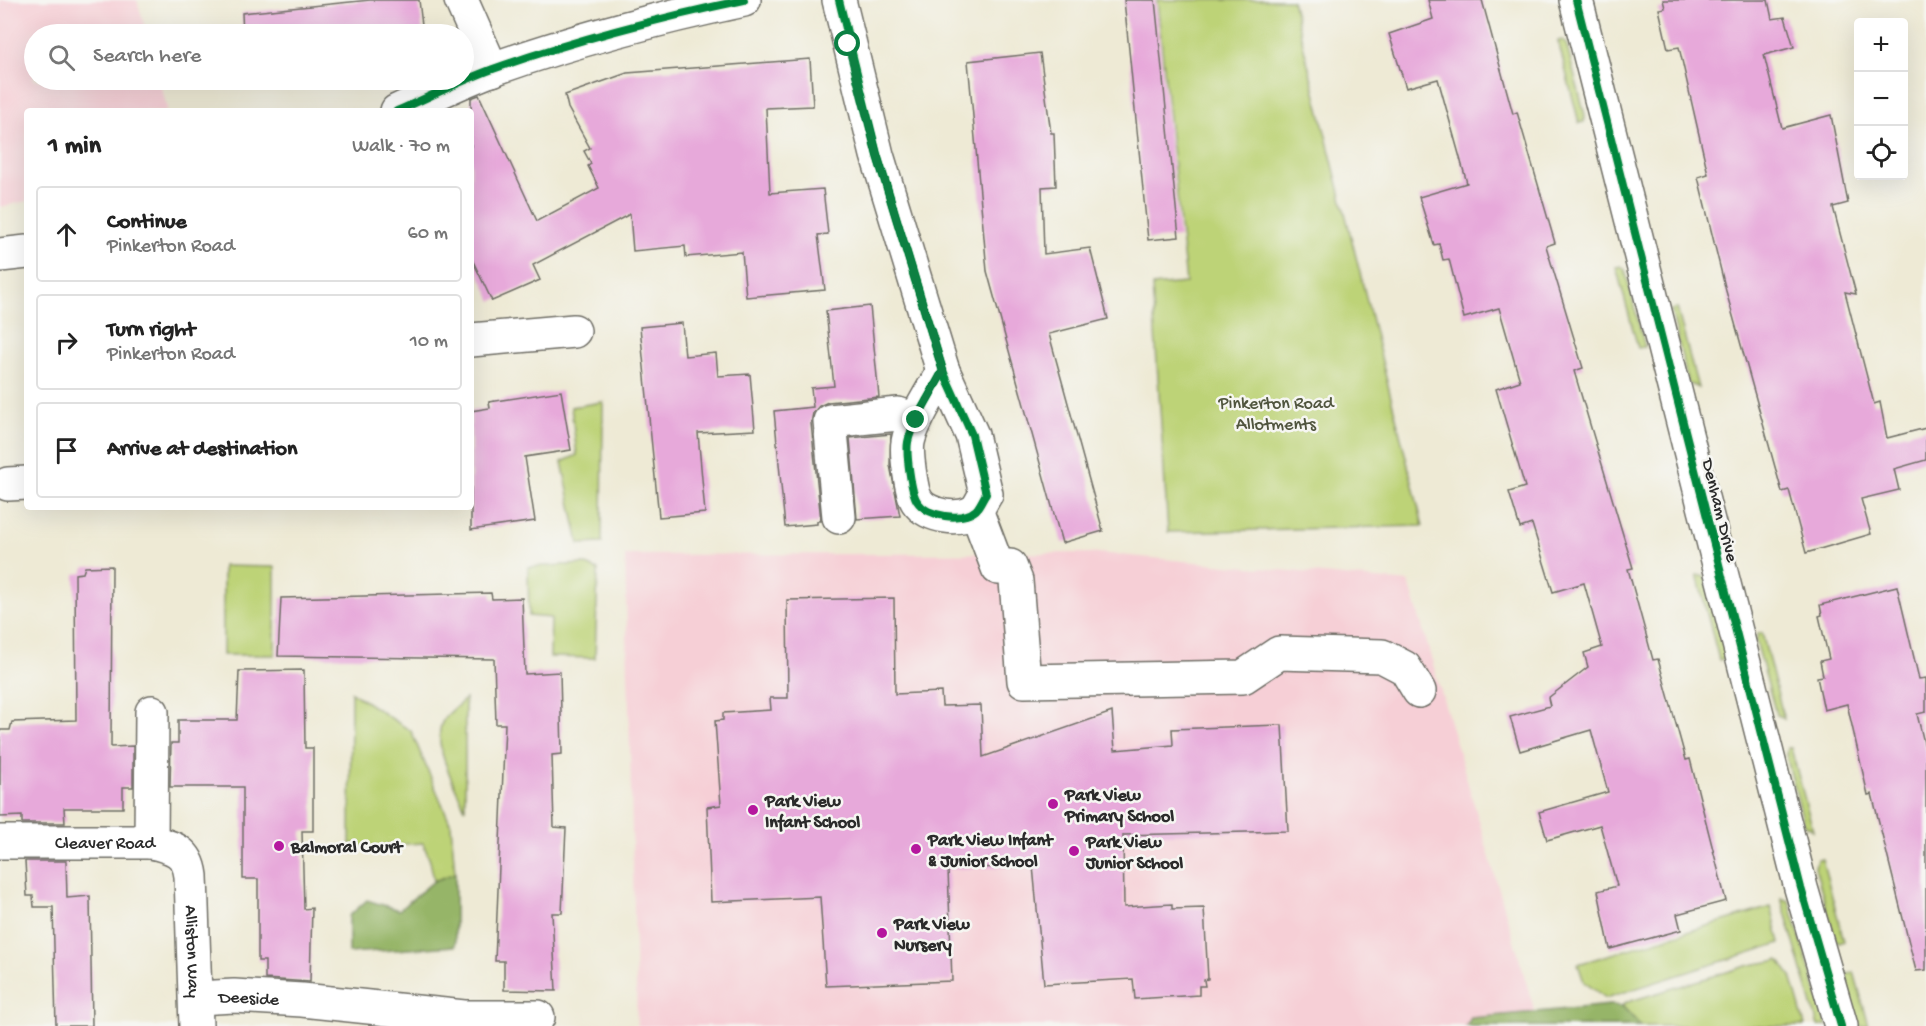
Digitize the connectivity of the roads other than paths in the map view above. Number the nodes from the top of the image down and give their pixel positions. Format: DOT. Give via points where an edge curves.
graph roads {
  1 [pos="461,0"];
  2 [pos="744,0"];
  3 [pos="838,0"];
  4 [pos="1576,0"];
  5 [pos="472,24"];
  6 [pos="474,29"];
  7 [pos="492,70"];
  8 [pos="474,78"];
  9 [pos="446,90"];
  10 [pos="404,108"];
  11 [pos="24,252"];
  12 [pos="0,255"];
  13 [pos="574,331"];
  14 [pos="474,340"];
  15 [pos="943,371"];
  16 [pos="916,420"];
  17 [pos="976,510"];
  18 [pos="839,517"];
  19 [pos="1419,691"];
  20 [pos="152,712"];
  21 [pos="0,842"];
  22 [pos="151,842"];
  23 [pos="190,876"];
  24 [pos="196,1012"];
  25 [pos="302,1013"];
  26 [pos="538,1017"];
  27 [pos="430,1020"];
  28 [pos="1841,1026"];
  1 -- 5 [label="street"];
  2 -- 7 [label="street" via="657,19"];
  3 -- 15 [label="street" via="877,155"];
  4 -- 28 [label="street, Denham Drive" via="1800,888"];
  6 -- 7 [label="street"];
  7 -- 8 [label="street"];
  9 -- 10 [label="street"];
  11 -- 12 [label="street"];
  13 -- 14 [label="street"];
  15 -- 16 [label="street"];
  15 -- 17 [label="street" via="972,435 986,494"];
  16 -- 17 [label="street" via="908,443 917,503 929,512 947,516 963,516"];
  16 -- 18 [label="street" via="898,414 830,421"];
  17 -- 19 [label="street" via="998,568 1010,566 1016,581 1024,681 1243,677 1279,654 1359,655 1382,656 1405,668"];
  20 -- 22 [label="street"];
  21 -- 22 [label="street, Cleaver Road"];
  22 -- 23 [label="street, Cleaver Road" via="173,847 183,854"];
  23 -- 24 [label="street, Alliston Way"];
  24 -- 25 [label="street, Deeside" via="234,996"];
  25 -- 27 [label="street, Deeside"];
  26 -- 27 [label="street, Deeside"];
}
